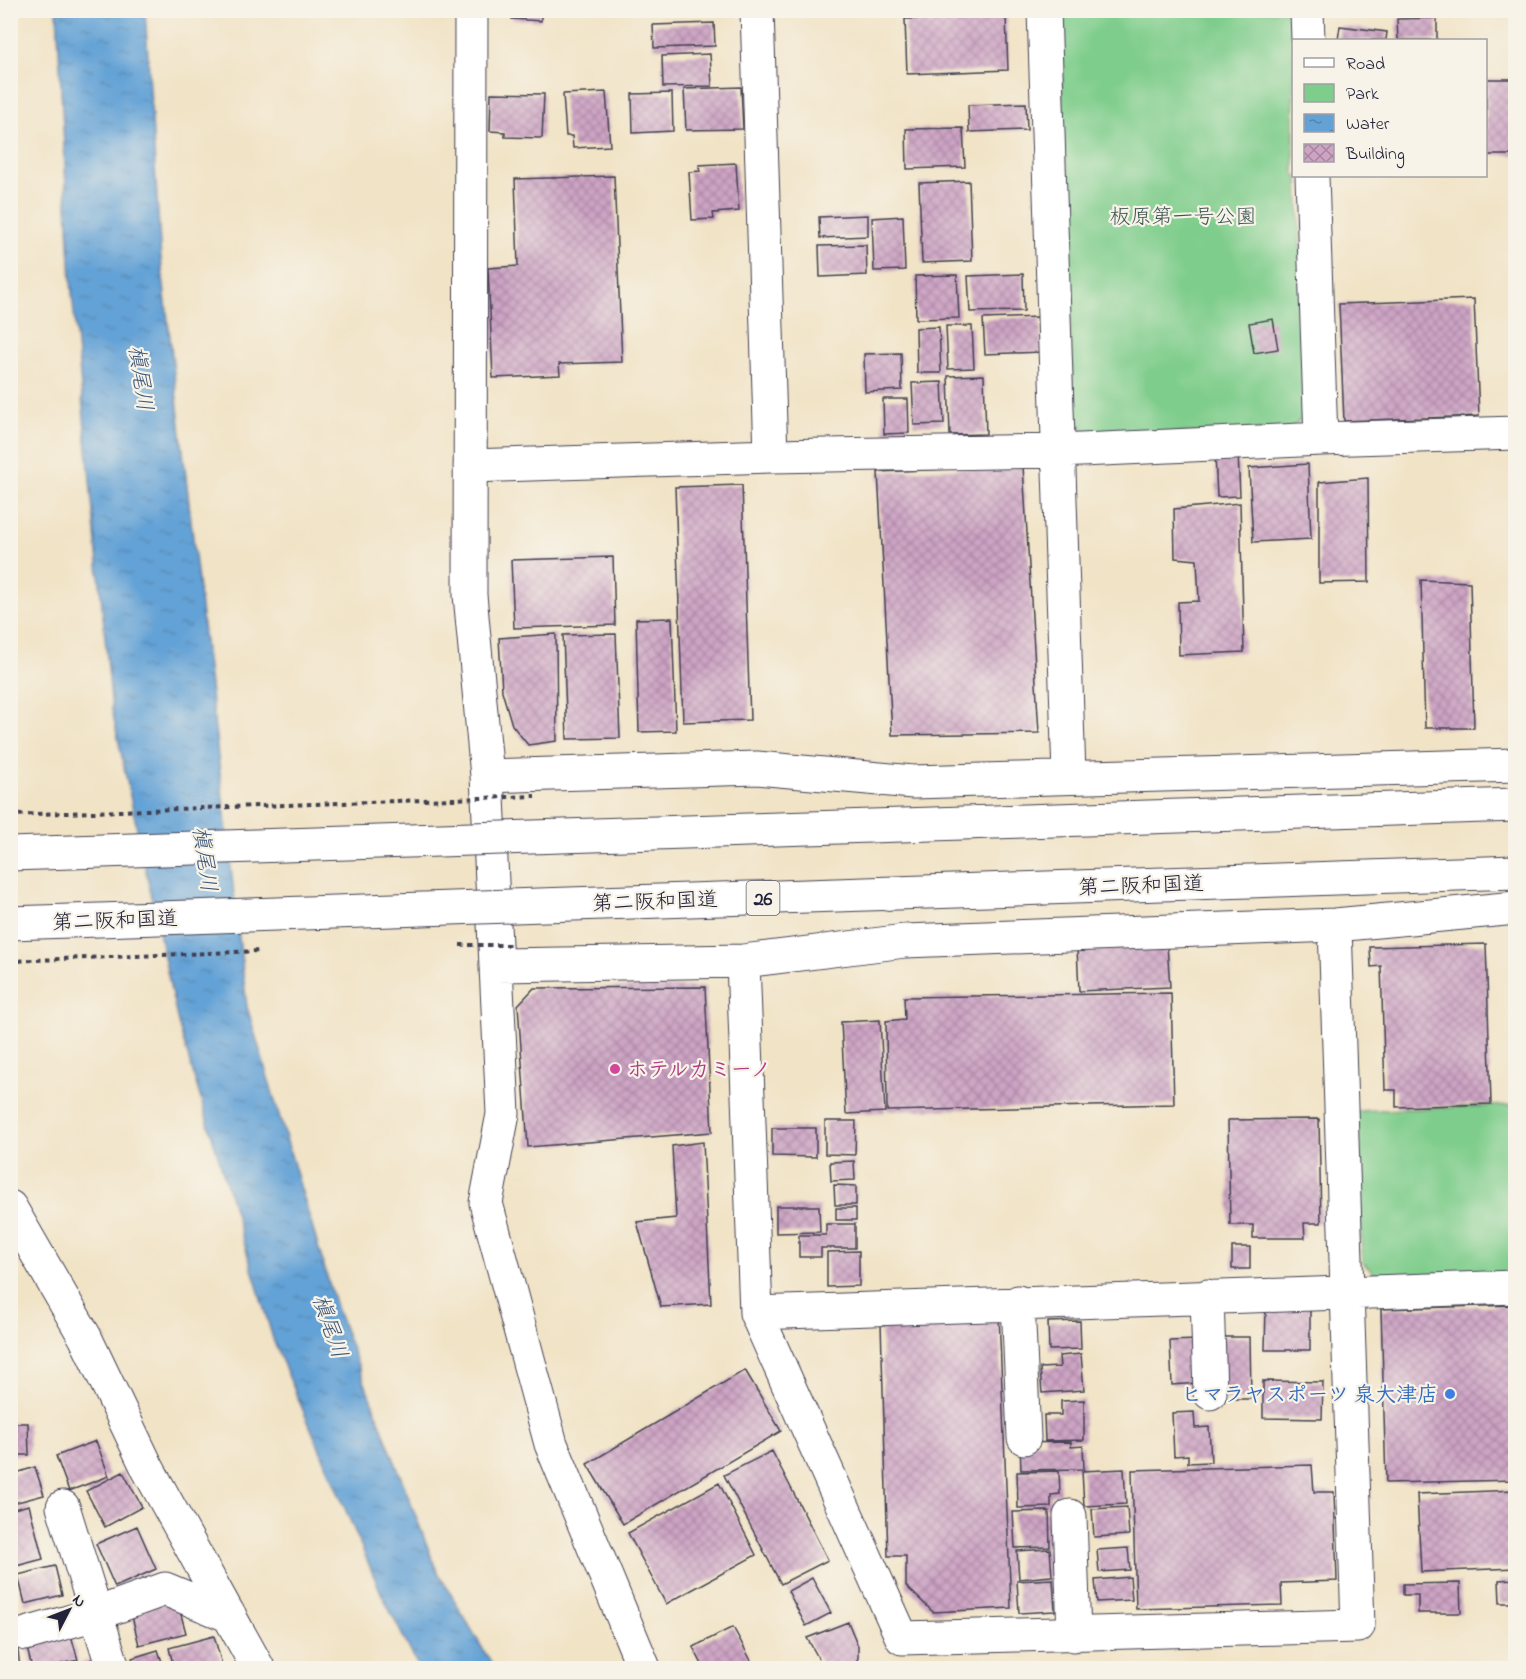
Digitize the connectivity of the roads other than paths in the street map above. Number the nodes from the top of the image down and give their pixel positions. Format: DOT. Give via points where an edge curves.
graph roads {
  1 [pos="471,10"];
  2 [pos="757,10"];
  3 [pos="1044,10"];
  4 [pos="1307,10"];
  5 [pos="1308,39"];
  6 [pos="1312,177"];
  7 [pos="1515,433"];
  8 [pos="1321,439"];
  9 [pos="1059,452"];
  10 [pos="771,456"];
  11 [pos="470,466"];
  12 [pos="1515,765"];
  13 [pos="487,776"];
  14 [pos="1069,776"];
  15 [pos="1515,805"];
  16 [pos="10,854"];
  17 [pos="1515,872"];
  18 [pos="1515,908"];
  19 [pos="10,923"];
  20 [pos="1335,925"];
  21 [pos="503,955"];
  22 [pos="743,961"];
  23 [pos="10,1207"];
  24 [pos="1515,1287"];
  25 [pos="1348,1292"];
  26 [pos="1207,1296"];
  27 [pos="1018,1302"];
  28 [pos="756,1313"];
  29 [pos="1210,1393"];
  30 [pos="1024,1438"];
  31 [pos="63,1507"];
  32 [pos="1070,1516"];
  33 [pos="96,1614"];
  34 [pos="230,1616"];
  35 [pos="26,1634"];
  36 [pos="1074,1635"];
  37 [pos="113,1668"];
  38 [pos="258,1668"];
  39 [pos="644,1668"];
  1 -- 11 [label="main road"];
  2 -- 10 [label="main road"];
  3 -- 9 [label="main road"];
  4 -- 5 [label="main road"];
  6 -- 8 [label="main road"];
  7 -- 8 [label="main road"];
  8 -- 9 [label="main road"];
  9 -- 10 [label="main road"];
  9 -- 14 [label="main road"];
  10 -- 11 [label="main road"];
  11 -- 13 [label="main road" via="470,595"];
  12 -- 14 [label="main road"];
  13 -- 14 [label="main road" via="757,768 913,782"];
  13 -- 21 [label="main road"];
  15 -- 16 [label="main road, bridge"];
  17 -- 19 [label="main road, 第二阪和国道 / 26, bridge"];
  18 -- 20 [label="main road"];
  20 -- 22 [label="main road" via="905,941"];
  20 -- 25 [label="main road"];
  21 -- 22 [label="main road"];
  21 -- 39 [label="main road" via="503,1114 486,1203 551,1443"];
  22 -- 28 [label="main road"];
  23 -- 34 [label="main road" via="85,1337 148,1468"];
  24 -- 25 [label="main road"];
  25 -- 26 [label="main road"];
  25 -- 36 [label="main road" via="1359,1626"];
  26 -- 27 [label="main road"];
  26 -- 29 [label="main road"];
  27 -- 28 [label="main road"];
  27 -- 30 [label="main road"];
  28 -- 36 [label="main road" via="902,1638"];
  31 -- 33 [label="main road"];
  32 -- 36 [label="main road"];
  33 -- 34 [label="main road" via="165,1589"];
  33 -- 35 [label="main road"];
  33 -- 37 [label="main road"];
  34 -- 38 [label="main road"];
}
